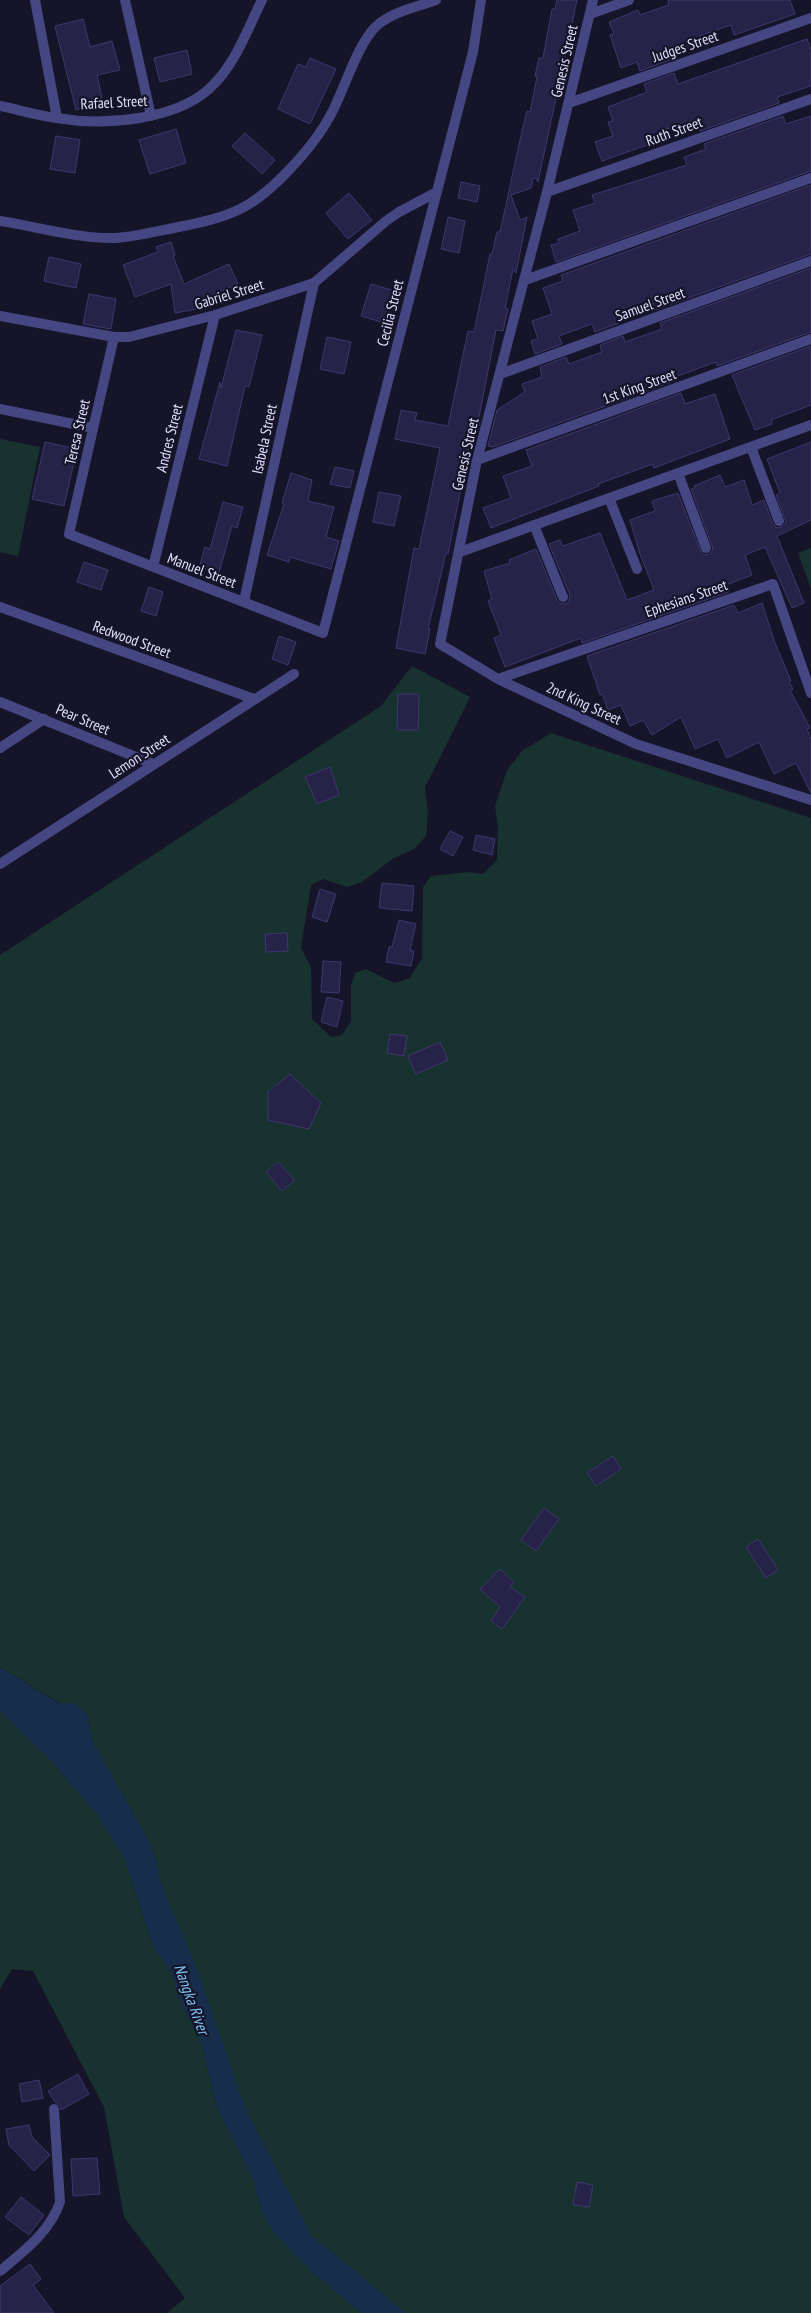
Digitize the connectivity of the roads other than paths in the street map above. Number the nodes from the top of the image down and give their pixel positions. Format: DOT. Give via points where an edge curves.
graph roads {
  1 [pos="35,0"];
  2 [pos="125,0"];
  3 [pos="262,0"];
  4 [pos="436,0"];
  5 [pos="481,0"];
  6 [pos="594,0"];
  7 [pos="629,0"];
  8 [pos="590,14"];
  9 [pos="811,18"];
  10 [pos="811,99"];
  11 [pos="569,103"];
  12 [pos="0,106"];
  13 [pos="151,116"];
  14 [pos="57,118"];
  15 [pos="811,178"];
  16 [pos="437,192"];
  17 [pos="547,192"];
  18 [pos="0,221"];
  19 [pos="811,262"];
  20 [pos="525,280"];
  21 [pos="314,283"];
  22 [pos="216,315"];
  23 [pos="0,316"];
  24 [pos="114,337"];
  25 [pos="811,339"];
  26 [pos="500,374"];
  27 [pos="0,409"];
  28 [pos="811,425"];
  29 [pos="93,428"];
  30 [pos="750,447"];
  31 [pos="478,460"];
  32 [pos="678,473"];
  33 [pos="609,498"];
  34 [pos="779,521"];
  35 [pos="534,525"];
  36 [pos="69,534"];
  37 [pos="706,548"];
  38 [pos="460,552"];
  39 [pos="152,567"];
  40 [pos="637,568"];
  41 [pos="563,597"];
  42 [pos="244,602"];
  43 [pos="0,607"];
  44 [pos="323,633"];
  45 [pos="294,674"];
  46 [pos="498,679"];
  47 [pos="811,693"];
  48 [pos="254,700"];
  49 [pos="0,702"];
  50 [pos="44,719"];
  51 [pos="0,748"];
  52 [pos="153,764"];
  53 [pos="811,800"];
  54 [pos="0,864"];
  55 [pos="54,2109"];
  56 [pos="1,2270"];
  1 -- 14 [label="street"];
  2 -- 13 [label="street"];
  3 -- 13 [label="street, Rafael Street" via="232,61 216,83 202,97"];
  4 -- 18 [label="street" via="378,24 363,45 317,139 271,186 239,210 183,226 116,238"];
  5 -- 16 [label="street, Cecilia Street" via="473,52"];
  6 -- 8 [label="street, Genesis Street"];
  7 -- 8 [label="street"];
  8 -- 11 [label="street, Genesis Street"];
  9 -- 11 [label="street, Judges Street"];
  10 -- 17 [label="street, Ruth Street"];
  11 -- 17 [label="street, Genesis Street"];
  12 -- 14 [label="street, Rafael Street"];
  13 -- 14 [label="street, Rafael Street" via="84,121"];
  15 -- 20 [label="street"];
  16 -- 21 [label="street, Gabriel Street" via="392,216"];
  16 -- 44 [label="street, Cecilia Street"];
  17 -- 20 [label="street, Genesis Street"];
  19 -- 26 [label="street, Samuel Street"];
  20 -- 26 [label="street, Genesis Street"];
  21 -- 22 [label="street, Gabriel Street"];
  21 -- 42 [label="street, Isabela Street"];
  22 -- 24 [label="street, Gabriel Street" via="129,337"];
  22 -- 39 [label="street, Andres Street"];
  23 -- 24 [label="street, Gabriel Street"];
  24 -- 29 [label="street, Teresa Street"];
  25 -- 31 [label="street, 1st King Street"];
  26 -- 31 [label="street, Genesis Street"];
  27 -- 29 [label="street"];
  28 -- 30 [label="street"];
  29 -- 36 [label="street, Teresa Street"];
  30 -- 32 [label="street"];
  30 -- 34 [label="street"];
  31 -- 38 [label="street, Genesis Street"];
  32 -- 33 [label="street"];
  32 -- 37 [label="street"];
  33 -- 35 [label="street"];
  33 -- 40 [label="street"];
  35 -- 38 [label="street"];
  35 -- 41 [label="street"];
  36 -- 39 [label="street, Manuel Street"];
  38 -- 46 [label="street, 2nd King Street" via="440,644"];
  39 -- 42 [label="street, Manuel Street"];
  42 -- 44 [label="street, Manuel Street"];
  43 -- 48 [label="street, Redwood Street"];
  45 -- 48 [label="street, Lemon Street"];
  46 -- 47 [label="street, Ephesians Street" via="773,584"];
  46 -- 53 [label="street, 2nd King Street" via="636,744"];
  48 -- 52 [label="street, Lemon Street"];
  49 -- 50 [label="street, Pear Street"];
  50 -- 51 [label="street"];
  50 -- 52 [label="street, Pear Street"];
  52 -- 54 [label="street, Lemon Street"];
  55 -- 56 [label="street" via="61,2194 58,2208 45,2230"];
}
